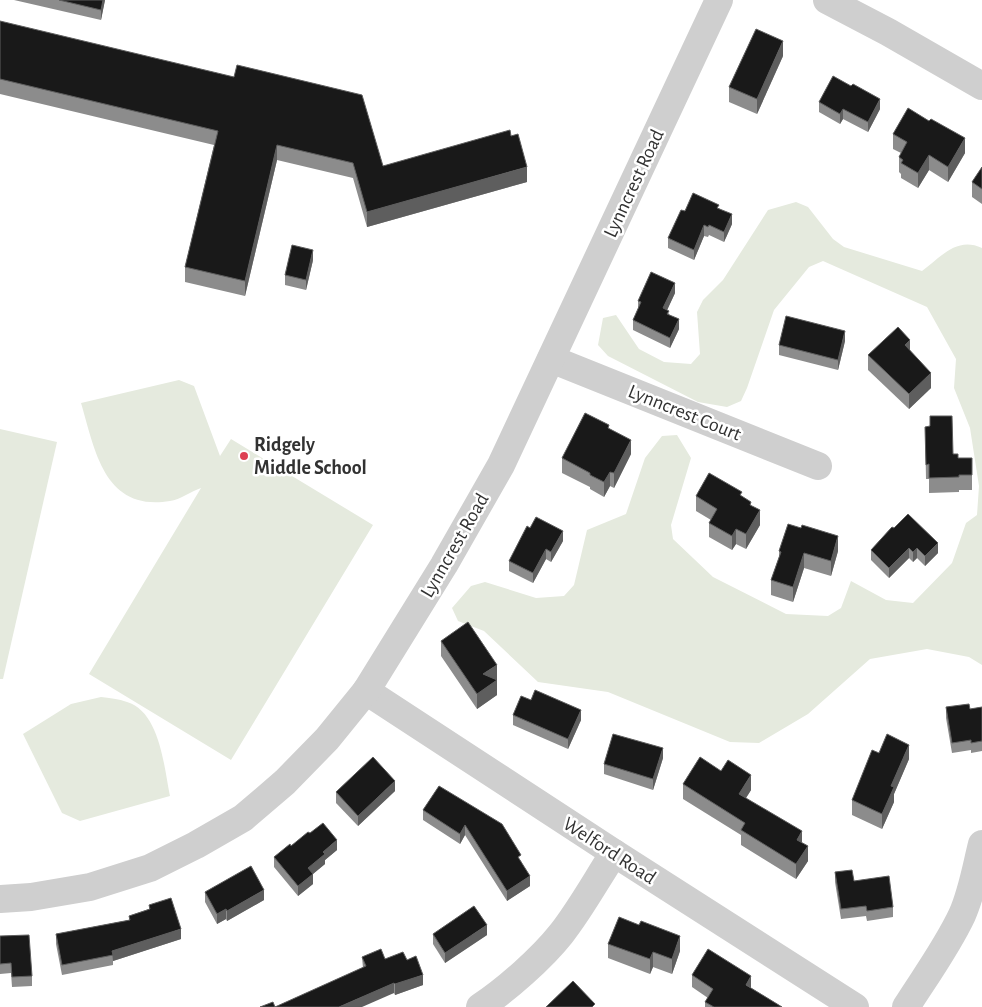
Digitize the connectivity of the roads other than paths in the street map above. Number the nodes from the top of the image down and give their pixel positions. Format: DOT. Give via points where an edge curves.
graph roads {
  1 [pos="719,0"];
  2 [pos="827,0"];
  3 [pos="982,86"];
  4 [pos="551,359"];
  5 [pos="818,466"];
  6 [pos="366,691"];
  7 [pos="982,844"];
  8 [pos="614,853"];
  9 [pos="0,899"];
  10 [pos="480,1007"];
  11 [pos="855,1007"];
  12 [pos="906,1007"];
  1 -- 4 [label="street, Lynncrest Road"];
  2 -- 3 [label="street"];
  4 -- 5 [label="street, Lynncrest Court"];
  4 -- 6 [label="street, Lynncrest Road" via="501,465"];
  6 -- 8 [label="street, Welford Road"];
  6 -- 9 [label="street, Lynncrest Road" via="286,782 242,818 196,845 150,868 90,888"];
  7 -- 12 [label="street" via="974,881 962,913"];
  8 -- 10 [label="street" via="560,934 529,966"];
  8 -- 11 [label="street, Welford Road"];
}
